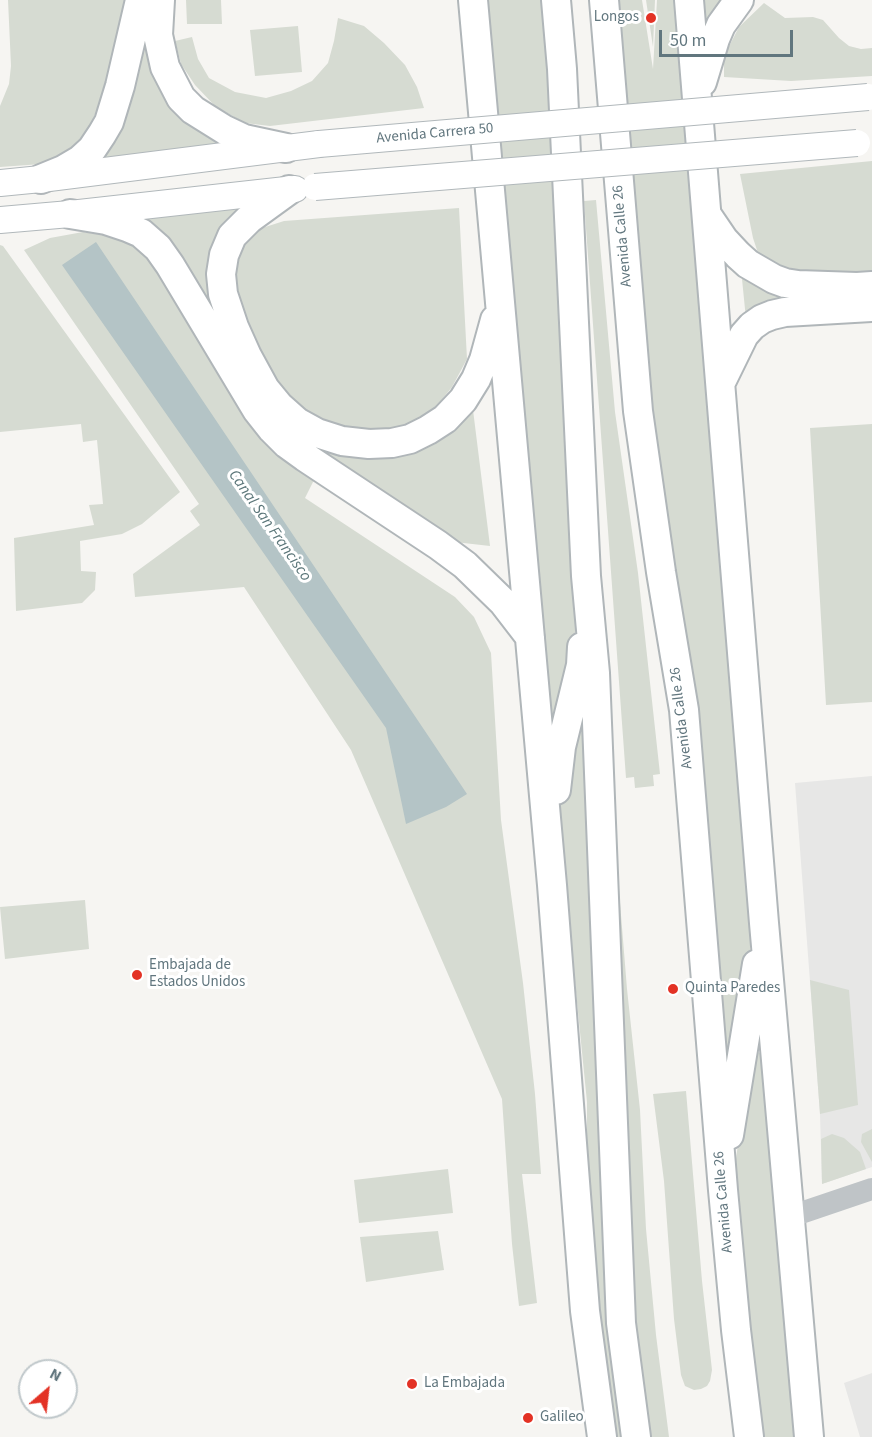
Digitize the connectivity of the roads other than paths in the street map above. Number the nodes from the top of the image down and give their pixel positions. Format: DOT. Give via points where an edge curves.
graph roads {
  1 [pos="140,0"];
  2 [pos="160,0"];
  3 [pos="556,0"];
  4 [pos="604,0"];
  5 [pos="689,0"];
  6 [pos="739,0"];
  7 [pos="471,6"];
  8 [pos="870,97"];
  9 [pos="697,98"];
  10 [pos="865,143"];
  11 [pos="286,147"];
  12 [pos="40,179"];
  13 [pos="0,183"];
  14 [pos="302,188"];
  15 [pos="70,214"];
  16 [pos="707,215"];
  17 [pos="0,220"];
  18 [pos="872,286"];
  19 [pos="500,297"];
  20 [pos="872,307"];
  21 [pos="720,384"];
  22 [pos="586,576"];
  23 [pos="530,637"];
  24 [pos="552,885"];
  25 [pos="764,923"];
  26 [pos="872,1189"];
  27 [pos="723,1190"];
  28 [pos="789,1217"];
  29 [pos="602,1437"];
  30 [pos="636,1437"];
  31 [pos="749,1437"];
  32 [pos="809,1437"];
  1 -- 12 [label="main road" via="109,122 80,160"];
  2 -- 11 [label="main road" via="158,35 165,67 182,98 193,110 244,139"];
  3 -- 22 [label="main road"];
  4 -- 27 [label="main road, Avenida Calle 26" via="638,411 684,710"];
  5 -- 9 [label="main road"];
  6 -- 9 [label="main road" via="721,25"];
  7 -- 19 [label="main road"];
  8 -- 11 [label="main road, Avenida Carrera 50, bridge"];
  9 -- 16 [label="main road"];
  10 -- 14 [label="main road, bridge"];
  11 -- 12 [label="main road, Avenida Carrera 50"];
  12 -- 13 [label="main road, Avenida Carrera 50"];
  14 -- 15 [label="main road"];
  14 -- 19 [label="main road" via="249,219 232,236 221,274 223,294 247,356 265,388 297,422 342,441 369,444 410,439 428,430 463,400 476,379"];
  15 -- 17 [label="main road"];
  15 -- 23 [label="main road" via="127,227 158,248 272,429 305,457 465,565 505,604"];
  16 -- 18 [label="main road" via="738,255 774,279 798,285"];
  16 -- 21 [label="main road"];
  19 -- 23 [label="main road"];
  20 -- 21 [label="main road" via="785,312 756,322 744,335"];
  21 -- 25 [label="main road"];
  22 -- 24 [label="main road" via="581,665 561,747"];
  22 -- 30 [label="main road" via="595,673 621,1323"];
  23 -- 24 [label="main road"];
  24 -- 29 [label="main road" via="585,1311"];
  25 -- 27 [label="main road" via="730,1123"];
  25 -- 28 [label="main road"];
  26 -- 28 [label="street"];
  27 -- 31 [label="main road, Avenida Calle 26"];
  28 -- 32 [label="main road"];
}
